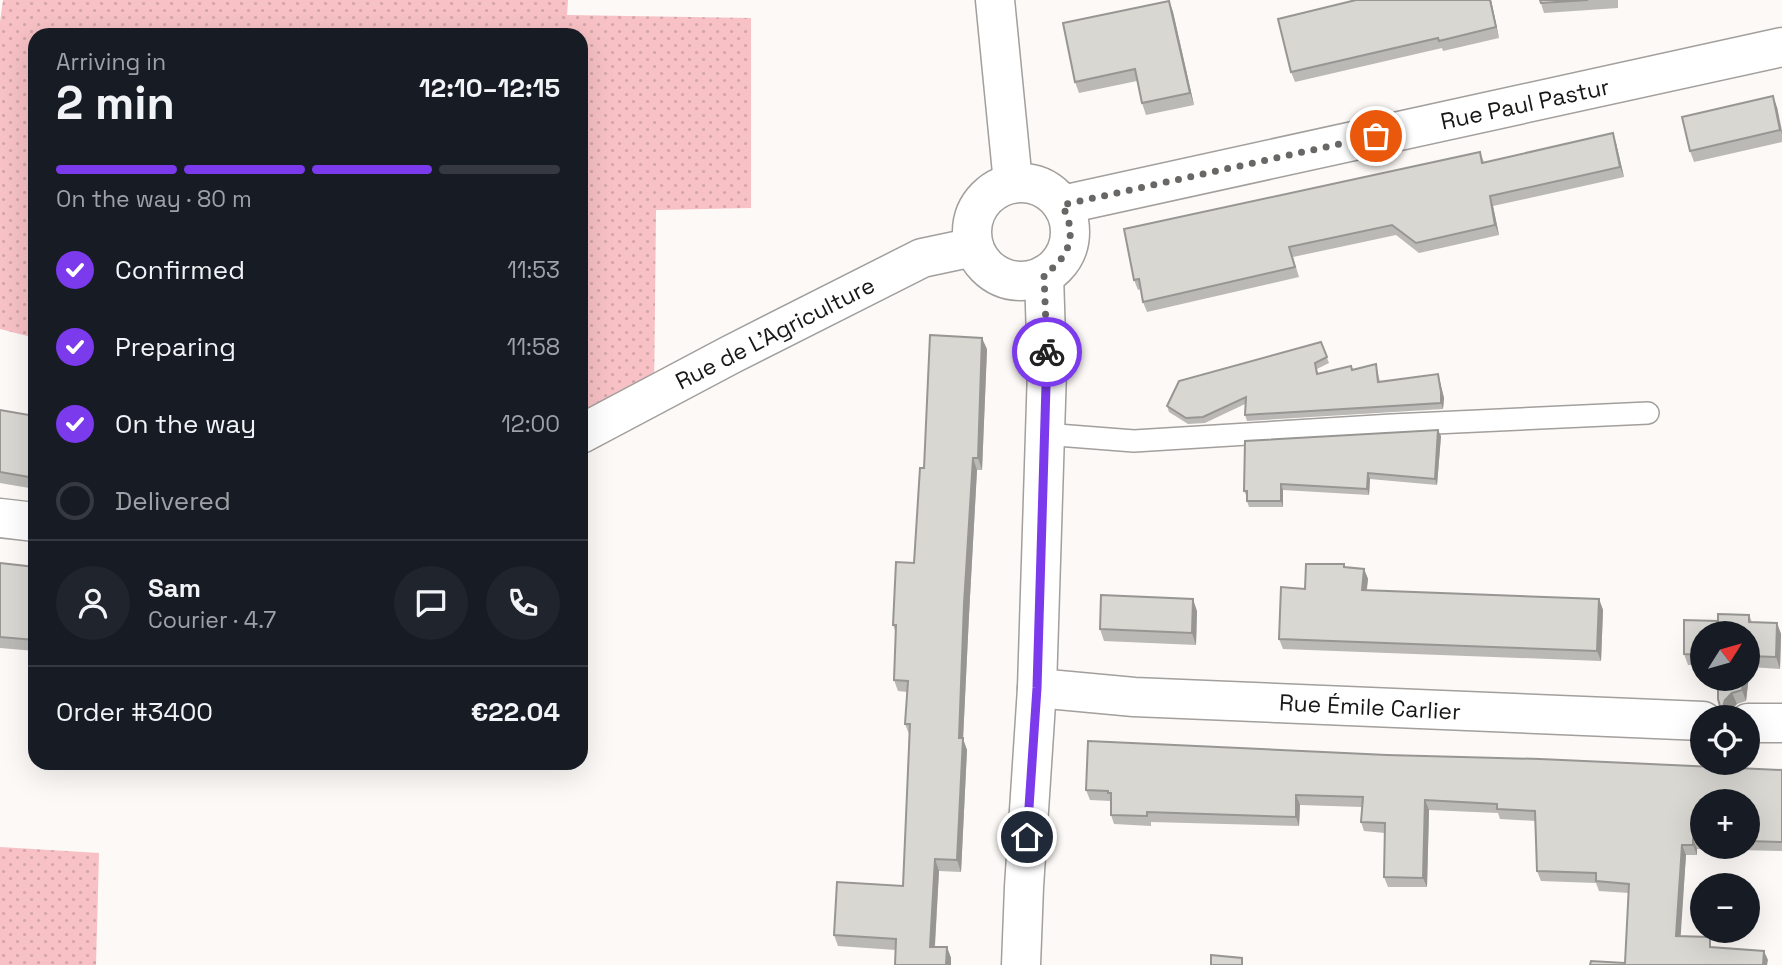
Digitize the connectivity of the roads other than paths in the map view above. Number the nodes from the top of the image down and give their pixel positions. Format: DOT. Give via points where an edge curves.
graph roads {
  1 [pos="995,0"];
  2 [pos="1782,47"];
  3 [pos="1013,183"];
  4 [pos="1062,205"];
  5 [pos="974,247"];
  6 [pos="1044,275"];
  7 [pos="1648,413"];
  8 [pos="588,429"];
  9 [pos="1044,433"];
  10 [pos="0,518"];
  11 [pos="28,521"];
  12 [pos="1037,688"];
  13 [pos="1690,721"];
  14 [pos="1760,723"];
  15 [pos="1782,723"];
  16 [pos="1021,965"];
  1 -- 3 [label="street"];
  2 -- 4 [label="street, Rue Paul Pastur"];
  3 -- 4 [label="street" via="1041,187"];
  3 -- 5 [label="street" via="996,189 975,214"];
  4 -- 6 [label="street" via="1070,239 1057,265"];
  5 -- 6 [label="street" via="980,260 1001,277 1029,281"];
  5 -- 8 [label="street, Rue de L'Agriculture" via="922,258"];
  6 -- 9 [label="street"];
  7 -- 9 [label="lane" via="1134,441"];
  9 -- 12 [label="street"];
  10 -- 11 [label="street"];
  12 -- 13 [label="street, Rue Émile Carlier"];
  12 -- 16 [label="street"];
  14 -- 15 [label="street"];
}
